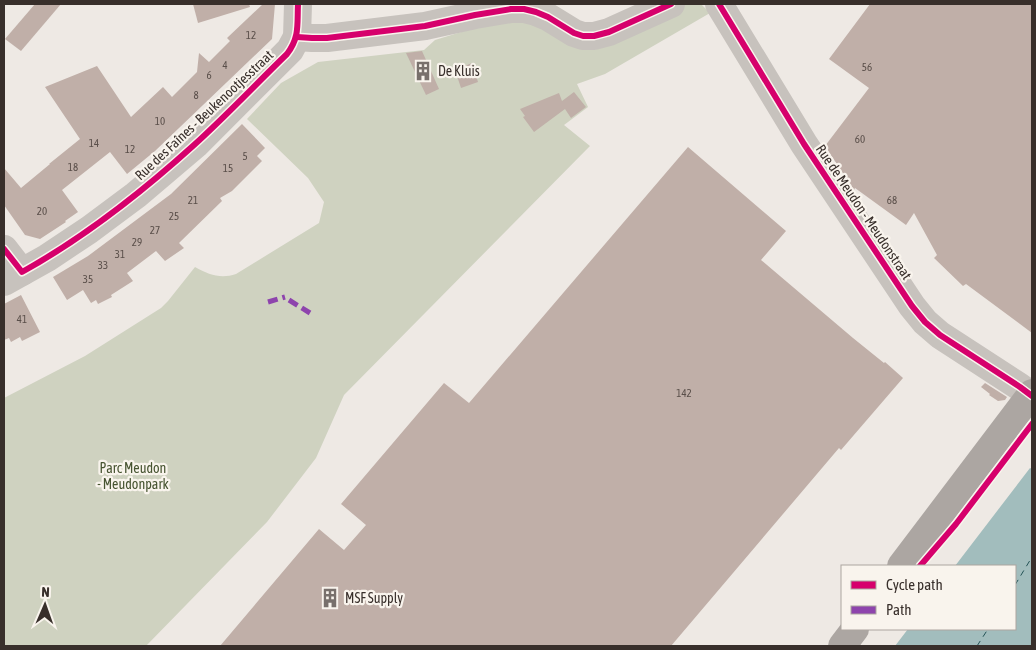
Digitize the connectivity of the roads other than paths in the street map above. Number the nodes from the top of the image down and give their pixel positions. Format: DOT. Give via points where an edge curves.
graph roads {
  1 [pos="298,4"];
  2 [pos="671,4"];
  3 [pos="720,4"];
  4 [pos="297,36"];
  5 [pos="4,249"];
  6 [pos="13,277"];
  7 [pos="1032,394"];
  8 [pos="903,565"];
  9 [pos="854,630"];
  10 [pos="842,646"];
  1 -- 4 [label="street"];
  2 -- 4 [label="street" via="594,36 574,33 548,17 524,9 327,38"];
  3 -- 7 [label="street, Rue de Meudon - Meudonstraat" via="804,144 925,322"];
  4 -- 6 [label="street, Rue des Faînes - Beukenootjesstraat" via="287,54 168,168 89,230"];
  5 -- 6 [label="street"];
  7 -- 8 [label="main road"];
  9 -- 10 [label="main road"];
}
